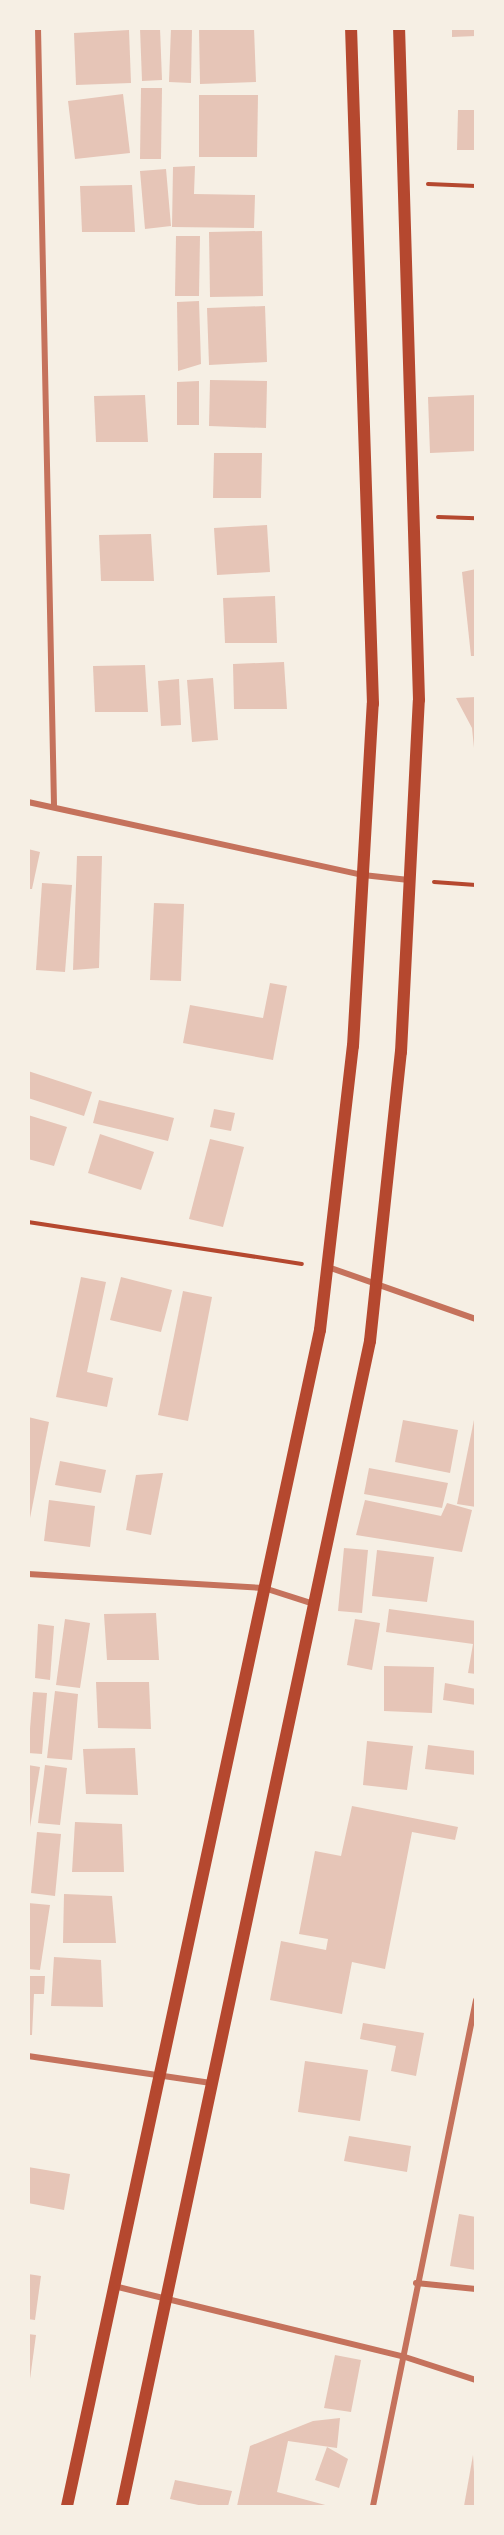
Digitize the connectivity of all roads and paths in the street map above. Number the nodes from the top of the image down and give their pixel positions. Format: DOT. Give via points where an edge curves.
graph roads {
  1 [pos="38,28"];
  2 [pos="351,28"];
  3 [pos="399,28"];
  4 [pos="403,184"];
  5 [pos="476,186"];
  6 [pos="414,516"];
  7 [pos="476,518"];
  8 [pos="28,802"];
  9 [pos="54,806"];
  10 [pos="363,875"];
  11 [pos="410,880"];
  12 [pos="476,885"];
  13 [pos="28,1222"];
  14 [pos="327,1267"];
  15 [pos="376,1282"];
  16 [pos="476,1319"];
  17 [pos="28,1574"];
  18 [pos="264,1588"];
  19 [pos="314,1604"];
  20 [pos="476,2000"];
  21 [pos="28,2056"];
  22 [pos="159,2076"];
  23 [pos="212,2083"];
  24 [pos="416,2283"];
  25 [pos="114,2286"];
  26 [pos="476,2289"];
  27 [pos="166,2298"];
  28 [pos="402,2356"];
  29 [pos="476,2379"];
  30 [pos="67,2506"];
  31 [pos="122,2506"];
  32 [pos="373,2506"];
  1 -- 9 [label="street"];
  2 -- 10 [label="main road" via="373,704"];
  3 -- 4 [label="main road"];
  4 -- 5 [label="path"];
  4 -- 6 [label="main road"];
  6 -- 7 [label="path"];
  6 -- 11 [label="main road" via="419,700"];
  8 -- 9 [label="street"];
  9 -- 10 [label="street"];
  10 -- 11 [label="street"];
  10 -- 14 [label="main road" via="353,1046"];
  11 -- 12 [label="path"];
  11 -- 15 [label="main road" via="401,1052"];
  13 -- 14 [label="path"];
  14 -- 15 [label="street"];
  14 -- 18 [label="main road" via="320,1330"];
  15 -- 16 [label="street"];
  15 -- 19 [label="main road" via="370,1341"];
  17 -- 18 [label="street"];
  18 -- 19 [label="street"];
  18 -- 22 [label="main road"];
  19 -- 23 [label="main road"];
  20 -- 24 [label="street"];
  21 -- 22 [label="street"];
  22 -- 23 [label="street"];
  22 -- 25 [label="main road"];
  23 -- 27 [label="main road"];
  24 -- 26 [label="street"];
  24 -- 28 [label="street"];
  25 -- 27 [label="street"];
  25 -- 30 [label="main road"];
  27 -- 28 [label="street"];
  27 -- 31 [label="main road"];
  28 -- 29 [label="street"];
  28 -- 32 [label="street"];
}
